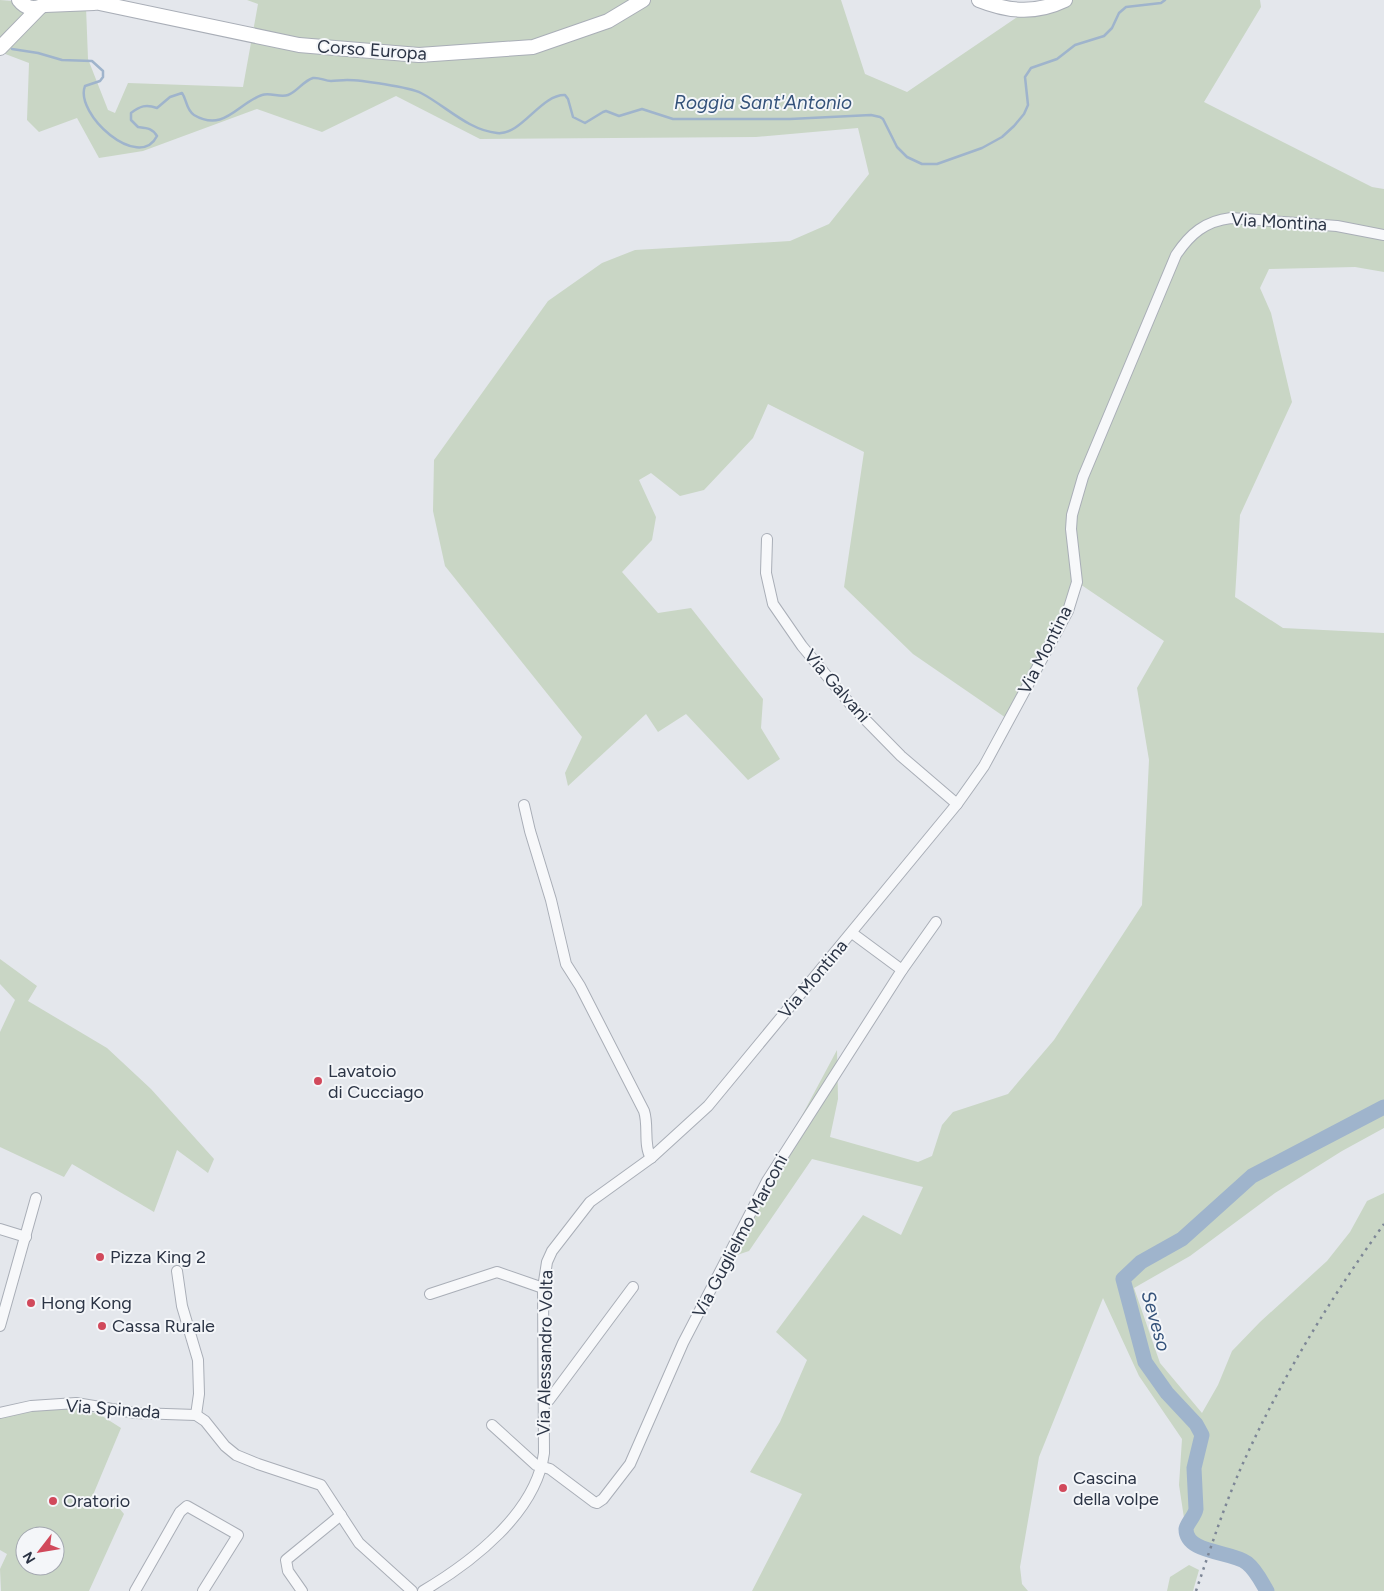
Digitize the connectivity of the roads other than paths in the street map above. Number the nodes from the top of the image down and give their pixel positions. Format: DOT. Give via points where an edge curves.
graph roads {
  1 [pos="643,0"];
  2 [pos="979,0"];
  3 [pos="1066,0"];
  4 [pos="90,1"];
  5 [pos="20,2"];
  6 [pos="45,4"];
  7 [pos="19,27"];
  8 [pos="0,48"];
  9 [pos="1384,236"];
  10 [pos="767,539"];
  11 [pos="957,804"];
  12 [pos="524,805"];
  13 [pos="936,922"];
  14 [pos="852,933"];
  15 [pos="902,970"];
  16 [pos="651,1158"];
  17 [pos="36,1198"];
  18 [pos="0,1229"];
  19 [pos="26,1237"];
  20 [pos="178,1270"];
  21 [pos="634,1287"];
  22 [pos="543,1288"];
  23 [pos="430,1294"];
  24 [pos="0,1326"];
  25 [pos="544,1401"];
  26 [pos="0,1413"];
  27 [pos="196,1415"];
  28 [pos="492,1425"];
  29 [pos="542,1466"];
  30 [pos="341,1515"];
  31 [pos="135,1591"];
  32 [pos="203,1591"];
  33 [pos="302,1591"];
  34 [pos="412,1591"];
  35 [pos="424,1591"];
  1 -- 4 [label="main road, Corso Europa" via="608,21 533,47 419,55 299,45"];
  2 -- 3 [label="main road" via="1026,11"];
  4 -- 6 [label="main road, Corso Europa"];
  5 -- 6 [label="main road, Corso Europa" via="28,7"];
  5 -- 7 [label="main road"];
  6 -- 7 [label="main road"];
  7 -- 8 [label="main road"];
  9 -- 11 [label="street, Via Montina" via="1337,226 1231,218 1207,224 1185,242 1176,255 1083,477 1071,529 1077,582 1068,611 984,766"];
  10 -- 11 [label="street, Via Galvani" via="766,573 773,604 802,646 901,756"];
  11 -- 14 [label="street, Via Montina"];
  12 -- 16 [label="street" via="566,964 644,1111"];
  13 -- 15 [label="street, Via Guglielmo Marconi"];
  14 -- 15 [label="street"];
  14 -- 16 [label="street, Via Montina" via="708,1106"];
  15 -- 29 [label="street, Via Guglielmo Marconi" via="767,1181 684,1344 630,1464 603,1499 597,1502"];
  16 -- 22 [label="street, Via Alessandro Volta" via="590,1202 552,1251"];
  17 -- 19 [label="street"];
  18 -- 19 [label="street"];
  19 -- 24 [label="street"];
  20 -- 27 [label="street" via="182,1306 198,1360"];
  21 -- 25 [label="street" via="549,1400"];
  22 -- 23 [label="street" via="497,1272"];
  22 -- 25 [label="street, Via Alessandro Volta"];
  25 -- 29 [label="street, Via Alessandro Volta"];
  26 -- 27 [label="street, Via Spinada" via="31,1406 76,1403 136,1413"];
  27 -- 30 [label="street" via="236,1455 321,1485"];
  28 -- 29 [label="street" via="536,1465"];
  29 -- 35 [label="street, Via Alessandro Volta" via="534,1486 502,1532"];
  30 -- 33 [label="street" via="286,1560 288,1571"];
  30 -- 34 [label="street" via="368,1553"];
  31 -- 32 [label="street" via="180,1512 187,1506 238,1535"];
}
